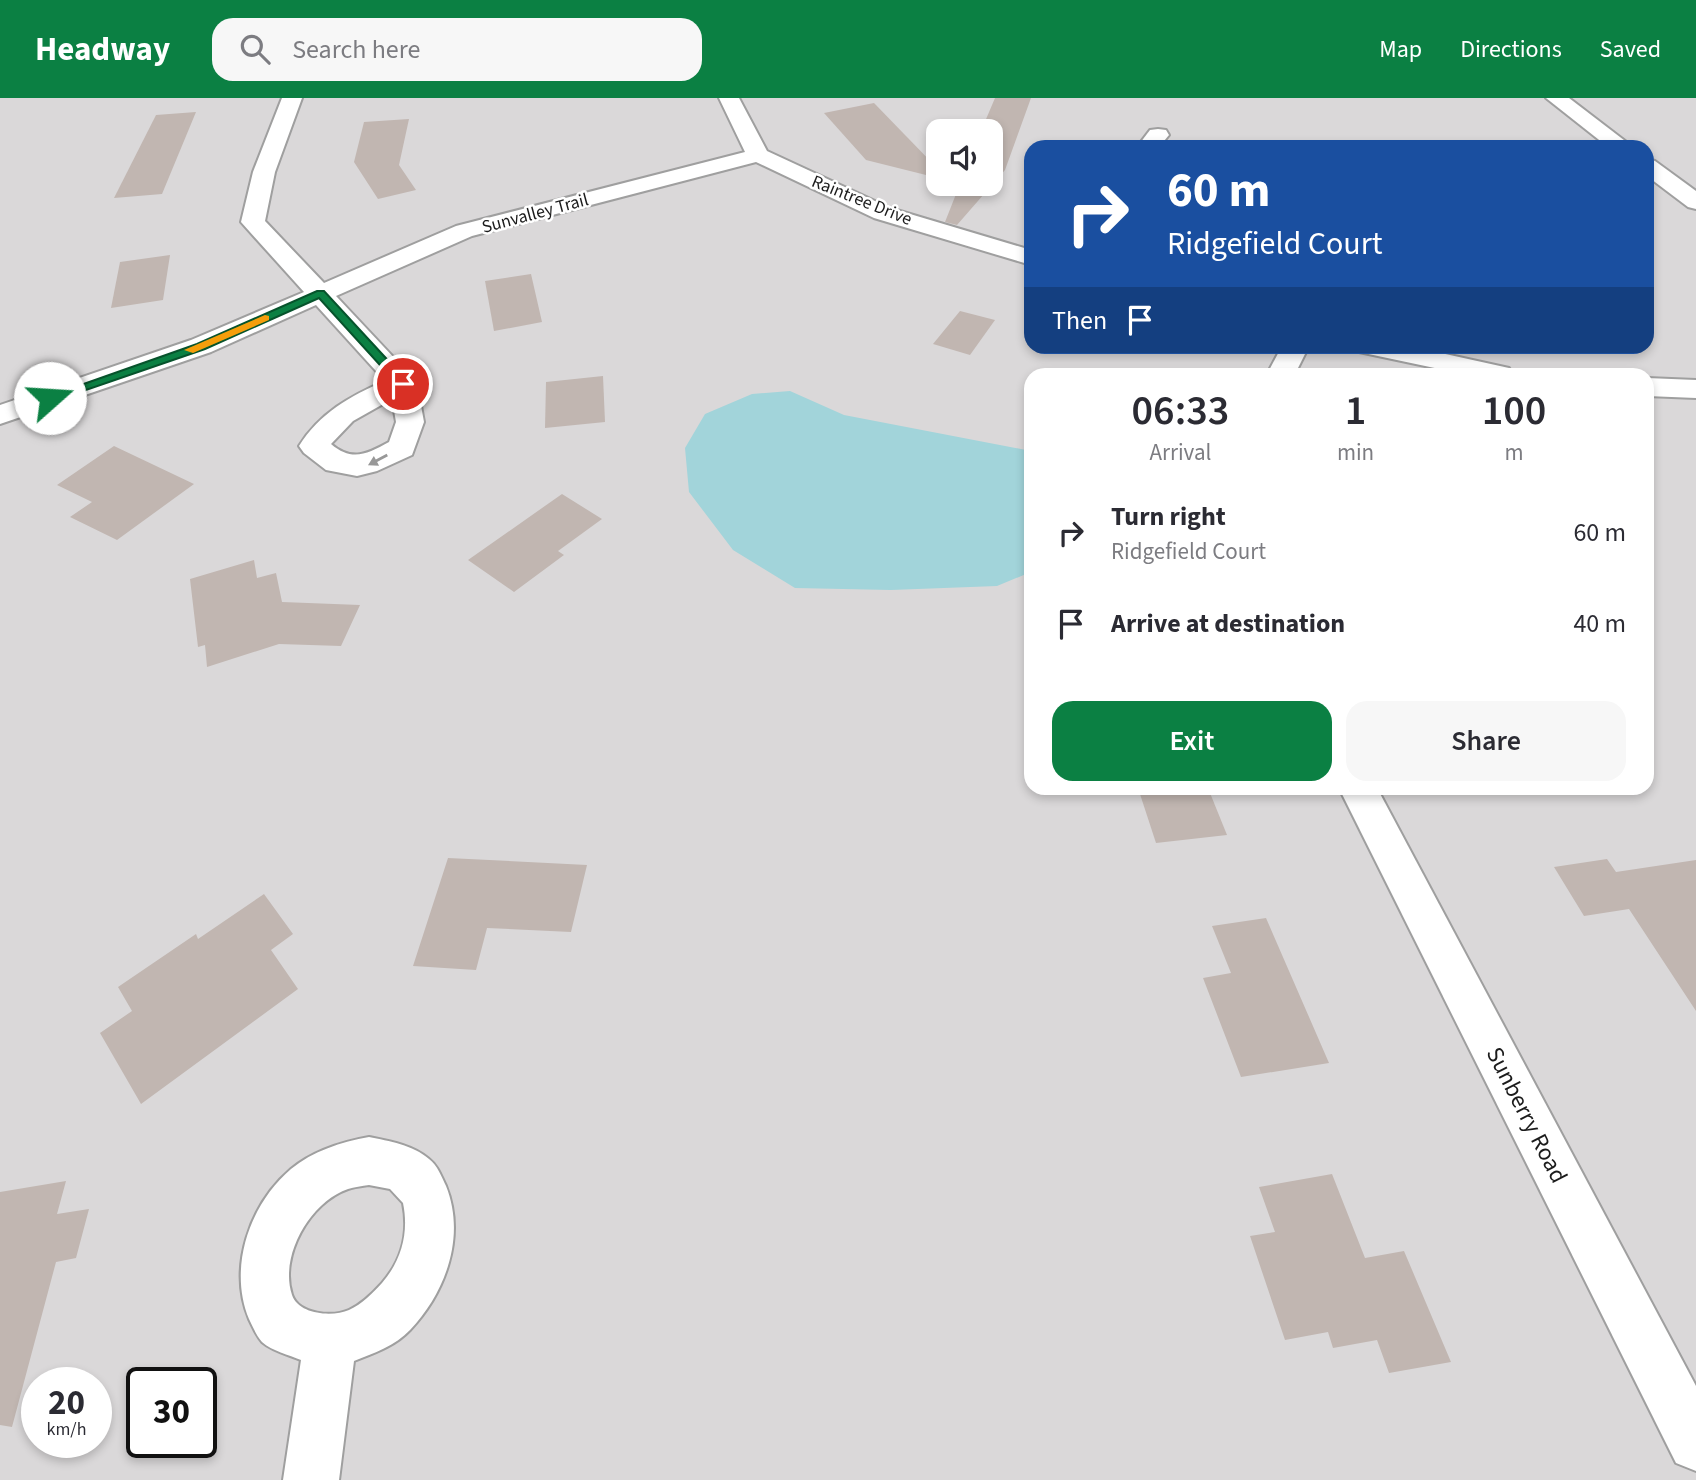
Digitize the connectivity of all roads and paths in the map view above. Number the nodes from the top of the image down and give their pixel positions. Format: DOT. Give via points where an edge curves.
graph roads {
  1 [pos="292,98"];
  2 [pos="729,98"];
  3 [pos="1556,98"];
  4 [pos="1613,140"];
  5 [pos="758,155"];
  6 [pos="1654,171"];
  7 [pos="1696,202"];
  8 [pos="1024,256"];
  9 [pos="321,293"];
  10 [pos="1406,354"];
  11 [pos="1471,368"];
  12 [pos="403,384"];
  13 [pos="1654,387"];
  14 [pos="1696,389"];
  15 [pos="0,415"];
  16 [pos="1362,795"];
  17 [pos="330,1341"];
  18 [pos="1696,1443"];
  19 [pos="311,1480"];
  1 -- 9 [label="street" via="264,172 253,222"];
  2 -- 5 [label="street"];
  3 -- 4 [label="street"];
  5 -- 8 [label="street, Raintree Drive" via="883,213"];
  5 -- 9 [label="street, Sunvalley Trail" via="464,231"];
  6 -- 7 [label="street"];
  9 -- 12 [label="street"];
  9 -- 15 [label="street, Sunvalley Trail" via="201,346"];
  10 -- 11 [label="street"];
  13 -- 14 [label="street"];
  16 -- 18 [label="street, Sunberry Road"];
  17 -- 19 [label="street"];
}
